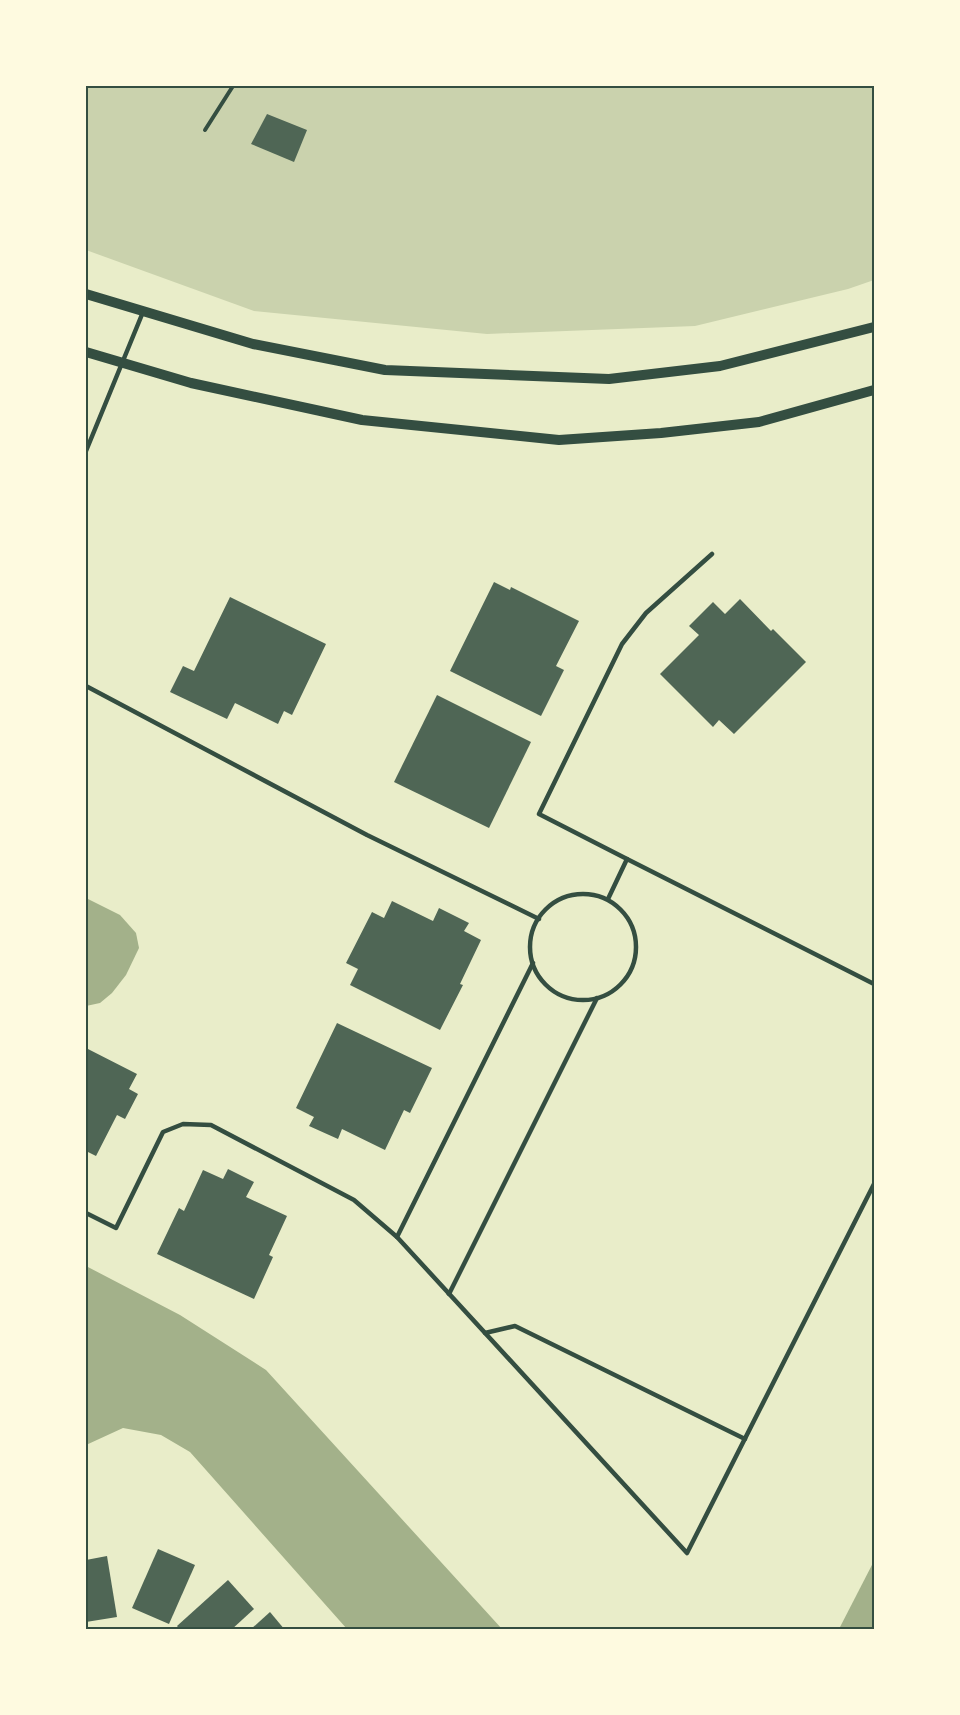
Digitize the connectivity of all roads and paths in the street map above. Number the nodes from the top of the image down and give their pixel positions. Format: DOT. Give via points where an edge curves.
graph roads {
  1 [pos="232,86"];
  2 [pos="206,130"];
  3 [pos="86,294"];
  4 [pos="143,311"];
  5 [pos="874,327"];
  6 [pos="86,352"];
  7 [pos="122,364"];
  8 [pos="874,390"];
  9 [pos="86,451"];
  10 [pos="712,554"];
  11 [pos="86,686"];
  12 [pos="627,859"];
  13 [pos="608,899"];
  14 [pos="539,919"];
  15 [pos="533,963"];
  16 [pos="874,984"];
  17 [pos="597,998"];
  18 [pos="874,1184"];
  19 [pos="86,1213"];
  20 [pos="397,1237"];
  21 [pos="449,1294"];
  22 [pos="485,1333"];
  23 [pos="745,1438"];
  1 -- 2 [label="path"];
  3 -- 4 [label="street"];
  4 -- 5 [label="street" via="253,344 385,370 609,379 720,366"];
  4 -- 7 [label="lane"];
  6 -- 7 [label="street"];
  7 -- 8 [label="street" via="362,420 559,440 759,422"];
  7 -- 9 [label="lane"];
  10 -- 12 [label="lane" via="646,613 622,644 539,814"];
  11 -- 14 [label="lane" via="366,835"];
  12 -- 13 [label="lane"];
  12 -- 16 [label="lane"];
  13 -- 14 [label="lane" via="593,894 562,898"];
  13 -- 17 [label="lane" via="622,910 632,926 636,944 626,978"];
  14 -- 15 [label="lane" via="532,935"];
  15 -- 17 [label="lane" via="546,986 562,996 579,1000"];
  15 -- 20 [label="lane"];
  17 -- 21 [label="lane"];
  18 -- 23 [label="lane"];
  19 -- 20 [label="lane" via="116,1228 163,1132 183,1124 211,1125 354,1200"];
  20 -- 21 [label="lane"];
  21 -- 22 [label="lane"];
  22 -- 23 [label="lane" via="515,1326"];
  22 -- 23 [label="lane" via="687,1553"];
}
